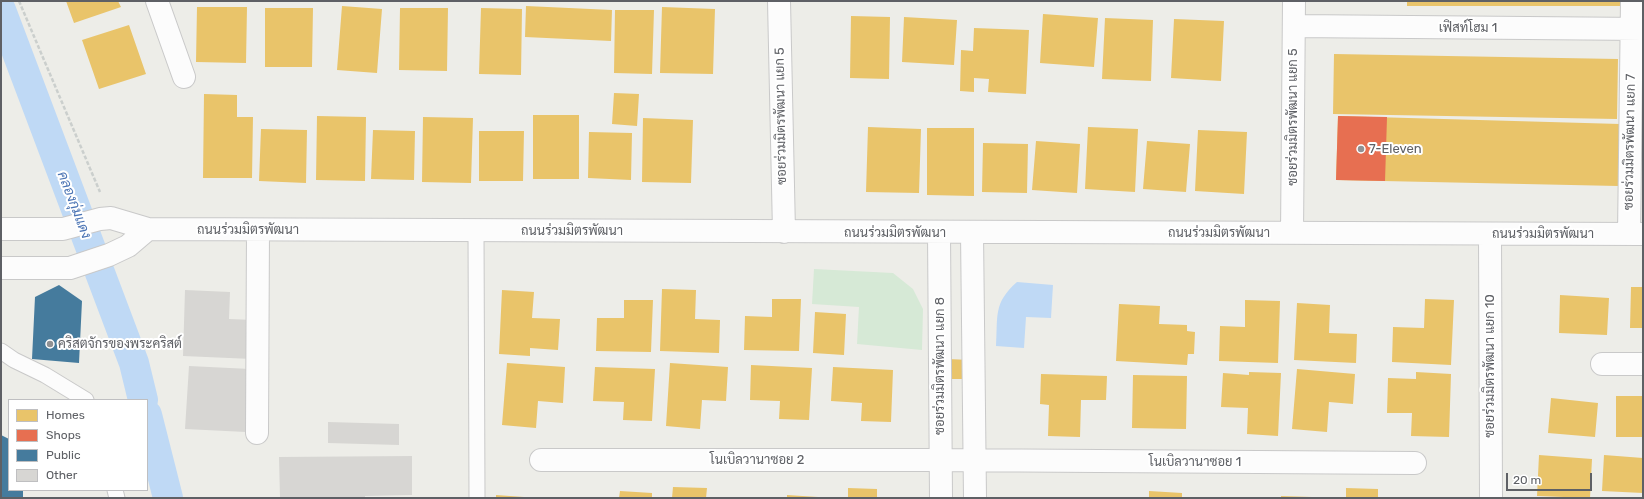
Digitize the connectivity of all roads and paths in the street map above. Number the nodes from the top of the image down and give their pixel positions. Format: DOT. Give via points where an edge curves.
graph roads {
  1 [pos="19,1"];
  2 [pos="157,1"];
  3 [pos="779,1"];
  4 [pos="1294,1"];
  5 [pos="1632,1"];
  6 [pos="1294,26"];
  7 [pos="1638,29"];
  8 [pos="184,77"];
  9 [pos="106,219"];
  10 [pos="1,229"];
  11 [pos="148,230"];
  12 [pos="258,230"];
  13 [pos="476,231"];
  14 [pos="784,232"];
  15 [pos="939,233"];
  16 [pos="972,233"];
  17 [pos="1292,233"];
  18 [pos="1490,234"];
  19 [pos="1636,234"];
  20 [pos="1,268"];
  21 [pos="1,351"];
  22 [pos="1602,364"];
  23 [pos="1643,364"];
  24 [pos="84,399"];
  25 [pos="257,433"];
  26 [pos="541,460"];
  27 [pos="941,460"];
  28 [pos="974,460"];
  29 [pos="1415,463"];
  30 [pos="477,498"];
  31 [pos="941,498"];
  32 [pos="974,498"];
  33 [pos="1490,498"];
  1 -- 9 [label="path"];
  2 -- 8 [label="street"];
  3 -- 14 [label="street, ซอยร่วมมิตรพัฒนา แยก 5"];
  4 -- 6 [label="street, ซอยร่วมมิตรพัฒนา แยก 5"];
  5 -- 7 [label="street, ซอยร่วมมิตรพัฒนา แยก 7"];
  6 -- 7 [label="street, เฟิสท์โฮม 1"];
  6 -- 17 [label="street, ซอยร่วมมิตรพัฒนา แยก 5"];
  7 -- 19 [label="street, ซอยร่วมมิตรพัฒนา แยก 7"];
  9 -- 10 [label="street" via="63,229"];
  9 -- 11 [label="street, ถนนร่วมมิตรพัฒนา"];
  11 -- 12 [label="street, ถนนร่วมมิตรพัฒนา"];
  11 -- 20 [label="street" via="128,246 70,268"];
  12 -- 13 [label="street, ถนนร่วมมิตรพัฒนา"];
  12 -- 25 [label="street"];
  13 -- 14 [label="street, ถนนร่วมมิตรพัฒนา"];
  13 -- 30 [label="lane"];
  14 -- 15 [label="street, ถนนร่วมมิตรพัฒนา"];
  15 -- 16 [label="street, ถนนร่วมมิตรพัฒนา"];
  15 -- 27 [label="street, ซอยร่วมมิตรพัฒนา แยก 8"];
  16 -- 17 [label="street, ถนนร่วมมิตรพัฒนา"];
  16 -- 28 [label="street"];
  17 -- 18 [label="street, ถนนร่วมมิตรพัฒนา"];
  18 -- 19 [label="street, ถนนร่วมมิตรพัฒนา"];
  18 -- 33 [label="street, ซอยร่วมมิตรพัฒนา แยก 10"];
  21 -- 24 [label="lane"];
  22 -- 23 [label="street"];
  26 -- 27 [label="street, โนเบิลวานาซอย 2"];
  27 -- 28 [label="street, โนเบิลวานาซอย 2"];
  27 -- 31 [label="street, ซอยร่วมมิตรพัฒนา แยก 8"];
  28 -- 29 [label="street, โนเบิลวานาซอย 1"];
  28 -- 32 [label="street"];
}
